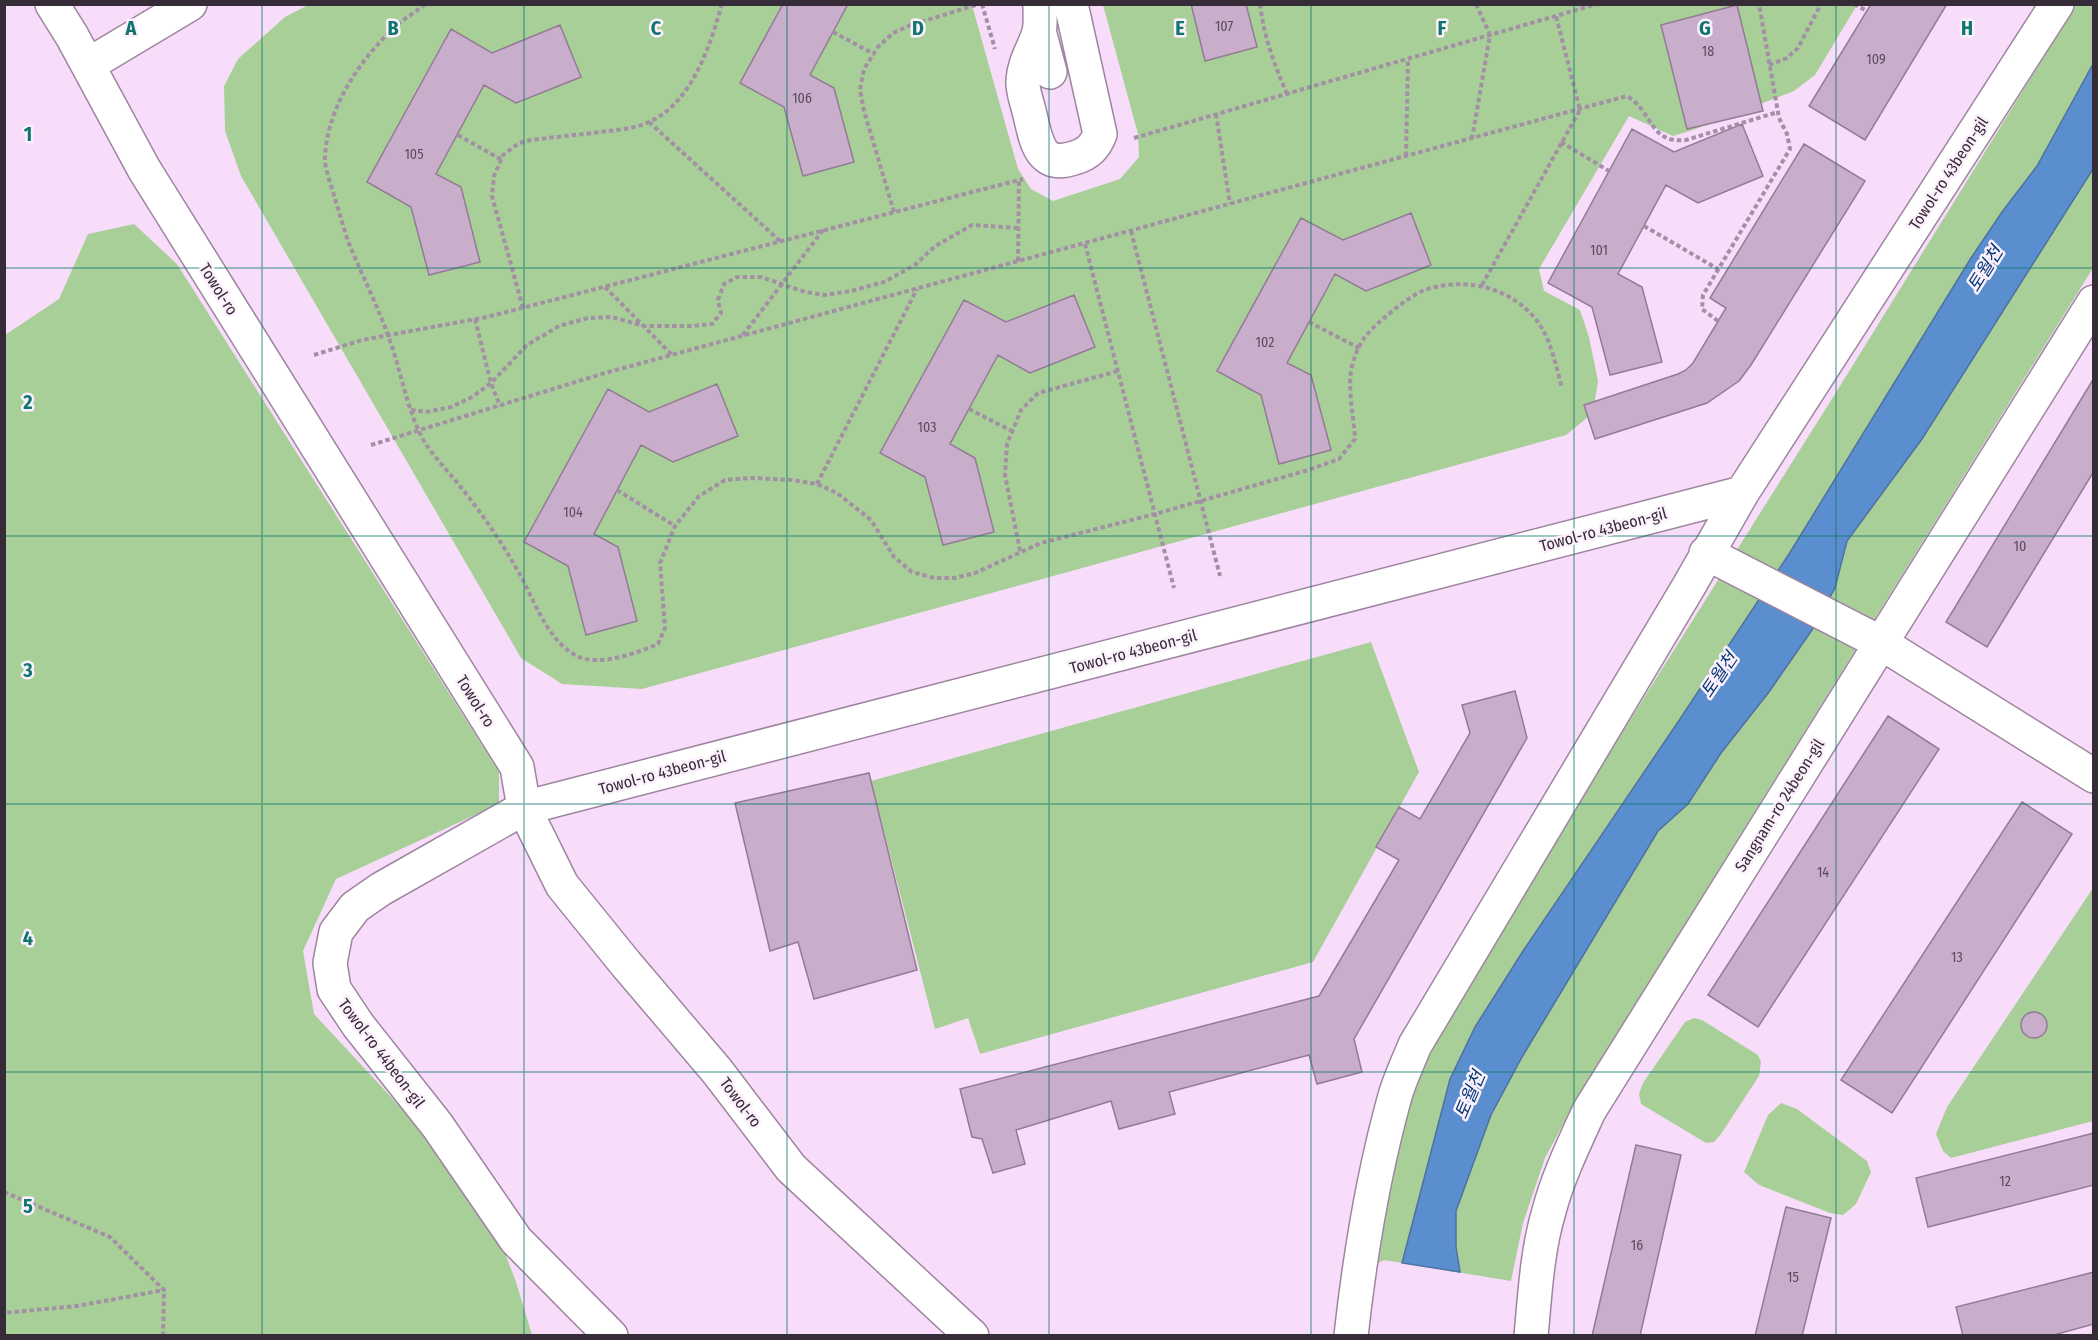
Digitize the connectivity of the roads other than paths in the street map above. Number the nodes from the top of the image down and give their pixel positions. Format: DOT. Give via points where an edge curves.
graph roads {
  1 [pos="52,4"];
  2 [pos="190,4"];
  3 [pos="1020,4"];
  4 [pos="1071,4"];
  5 [pos="2057,4"];
  6 [pos="1047,38"];
  7 [pos="88,65"];
  8 [pos="2094,302"];
  9 [pos="1742,493"];
  10 [pos="1706,553"];
  11 [pos="1881,643"];
  12 [pos="2094,776"];
  13 [pos="524,808"];
  14 [pos="611,1335"];
  15 [pos="972,1335"];
  16 [pos="1351,1335"];
  17 [pos="1531,1335"];
  1 -- 7 [label="street, Towol-ro"];
  2 -- 7 [label="street"];
  3 -- 6 [label="street"];
  4 -- 6 [label="street" via="1100,134 1096,144 1068,160 1052,160 1040,151 1022,83 1025,66"];
  5 -- 9 [label="street, Towol-ro 43beon-gil"];
  7 -- 13 [label="street, Towol-ro" via="144,169 517,767"];
  8 -- 11 [label="street, Sangnam-ro 24beon-gil"];
  9 -- 10 [label="street, Towol-ro 43beon-gil"];
  9 -- 13 [label="street, Towol-ro 43beon-gil"];
  10 -- 11 [label="street"];
  10 -- 16 [label="street, Towol-ro 43beon-gil" via="1414,1045 1395,1095 1369,1204"];
  11 -- 12 [label="street"];
  11 -- 17 [label="street, Sangnam-ro 24beon-gil" via="1589,1111 1549,1211 1538,1265"];
  13 -- 14 [label="street, Towol-ro 44beon-gil" via="355,907 336,933 330,963 334,989 437,1125 516,1240"];
  13 -- 15 [label="street, Towol-ro" via="562,885 717,1071 791,1168"];
}
